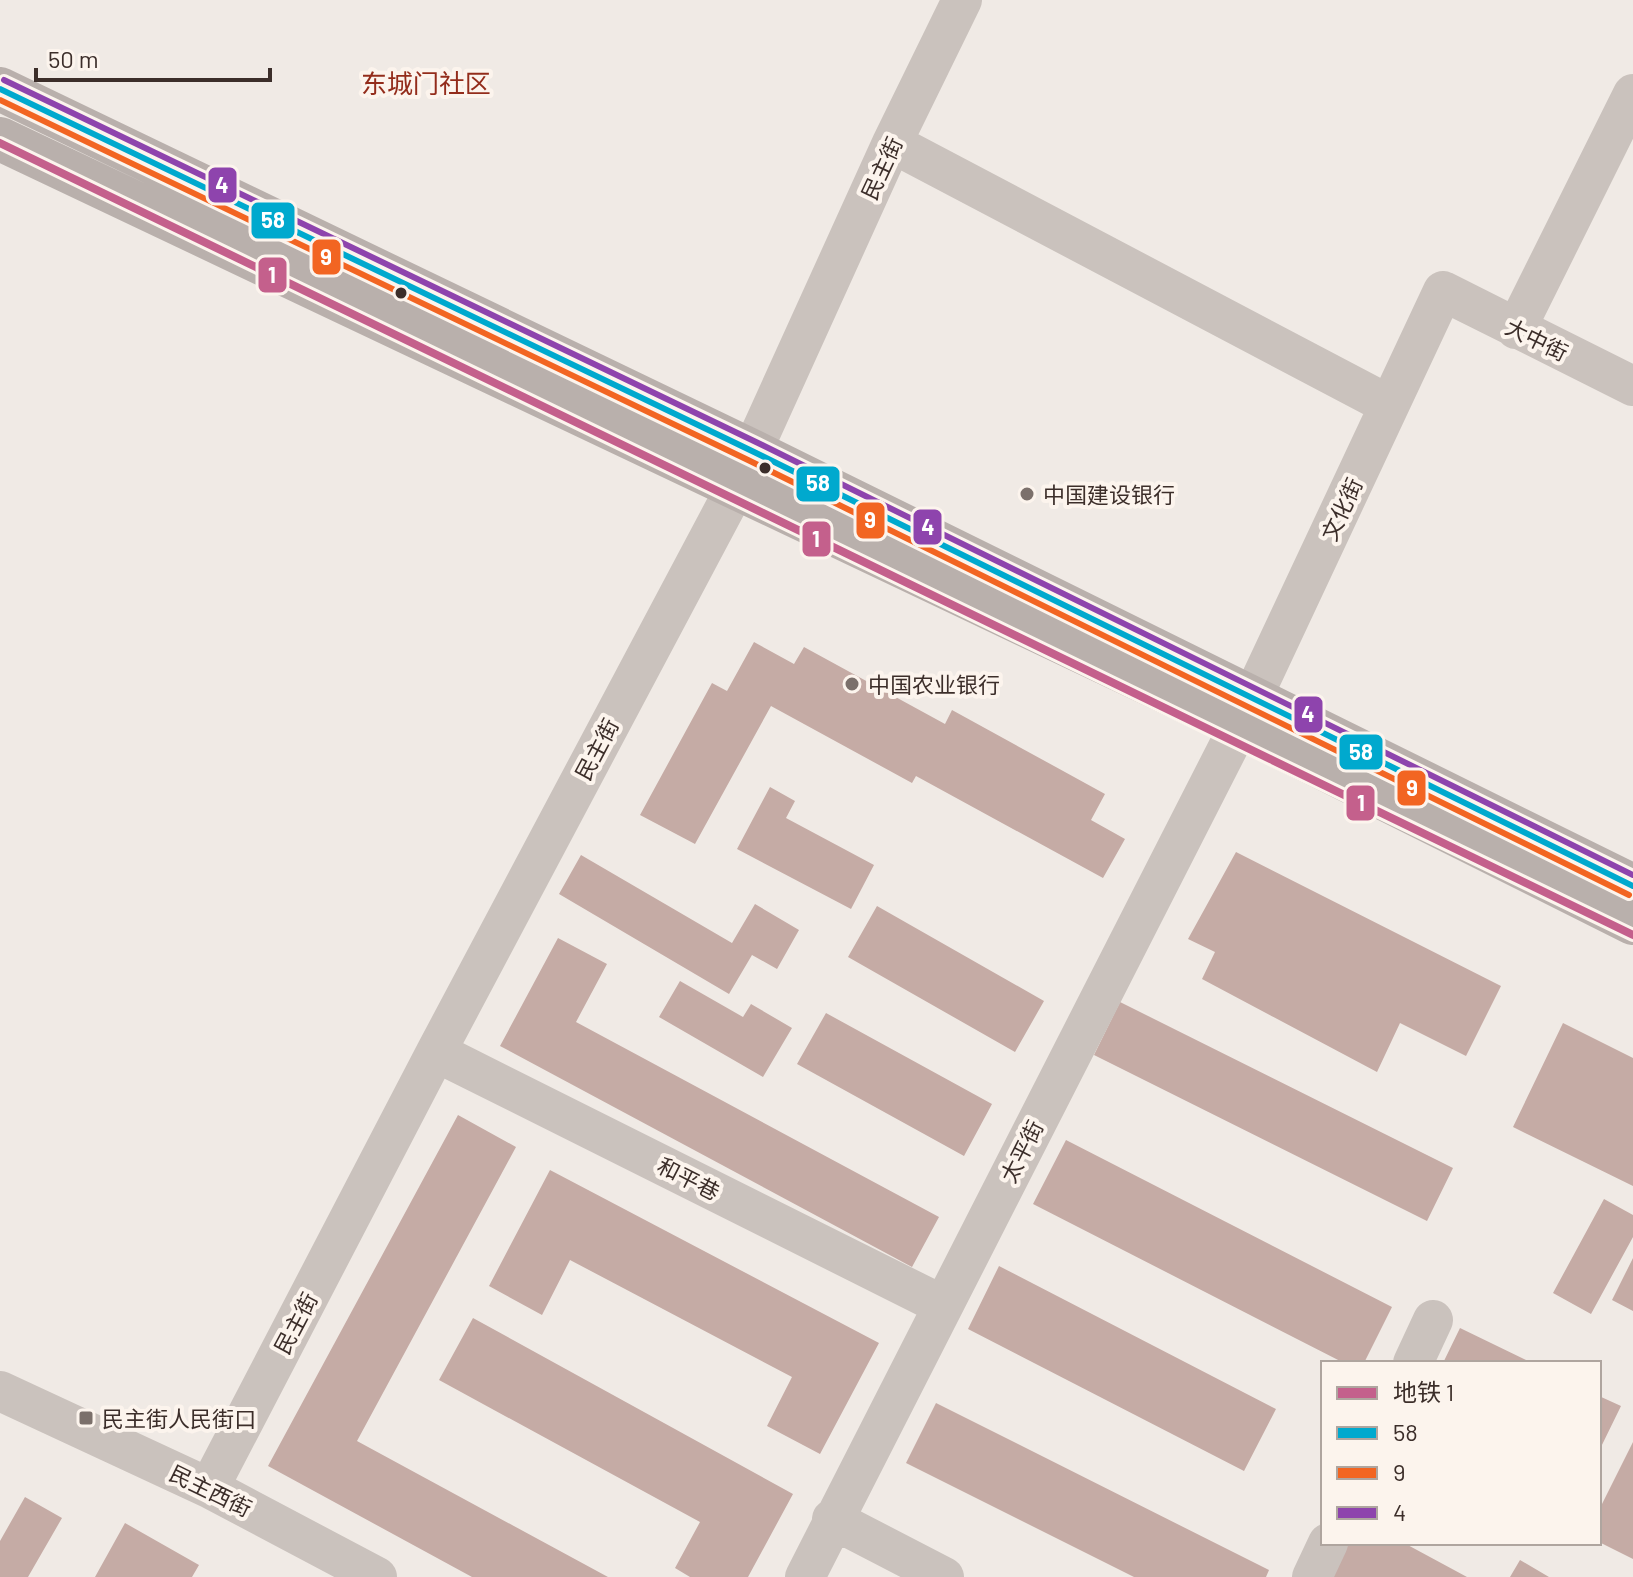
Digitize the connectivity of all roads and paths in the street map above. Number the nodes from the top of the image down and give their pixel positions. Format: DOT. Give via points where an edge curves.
graph roads {
  1 [pos="962,0"];
  2 [pos="0,89"];
  3 [pos="1633,94"];
  4 [pos="0,139"];
  5 [pos="892,143"];
  6 [pos="1443,291"];
  7 [pos="1516,329"];
  8 [pos="1633,386"];
  9 [pos="1389,405"];
  10 [pos="744,470"];
  11 [pos="1246,712"];
  12 [pos="1633,886"];
  13 [pos="1633,923"];
  14 [pos="436,1052"];
  15 [pos="942,1305"];
  16 [pos="1433,1320"];
  17 [pos="1414,1361"];
  18 [pos="0,1391"];
  19 [pos="41,1410"];
  20 [pos="0,1426"];
  21 [pos="209,1488"];
  22 [pos="832,1519"];
  23 [pos="1327,1545"];
  24 [pos="377,1577"];
  25 [pos="805,1577"];
  26 [pos="944,1577"];
  27 [pos="1312,1577"];
  1 -- 5 [label="street, 民主街"];
  2 -- 10 [label="main road"];
  3 -- 7 [label="street"];
  4 -- 10 [label="main road"];
  5 -- 9 [label="street"];
  5 -- 10 [label="street, 民主街"];
  6 -- 7 [label="street, 大中街"];
  6 -- 9 [label="street, 文化街"];
  7 -- 8 [label="street, 大中街"];
  9 -- 11 [label="street, 文化街"];
  10 -- 11 [label="main road"];
  10 -- 14 [label="street, 民主街"];
  11 -- 12 [label="main road"];
  11 -- 13 [label="main road"];
  11 -- 15 [label="street, 太平街"];
  14 -- 15 [label="street, 和平巷"];
  14 -- 21 [label="street, 民主街"];
  15 -- 22 [label="street, 太平街"];
  16 -- 17 [label="street"];
  18 -- 19 [label="street, 民主西街"];
  19 -- 20 [label="street"];
  19 -- 21 [label="street, 民主西街"];
  21 -- 24 [label="street, 民主西街"];
  22 -- 25 [label="street, 太平街"];
  22 -- 26 [label="street"];
  23 -- 27 [label="street"];
}
